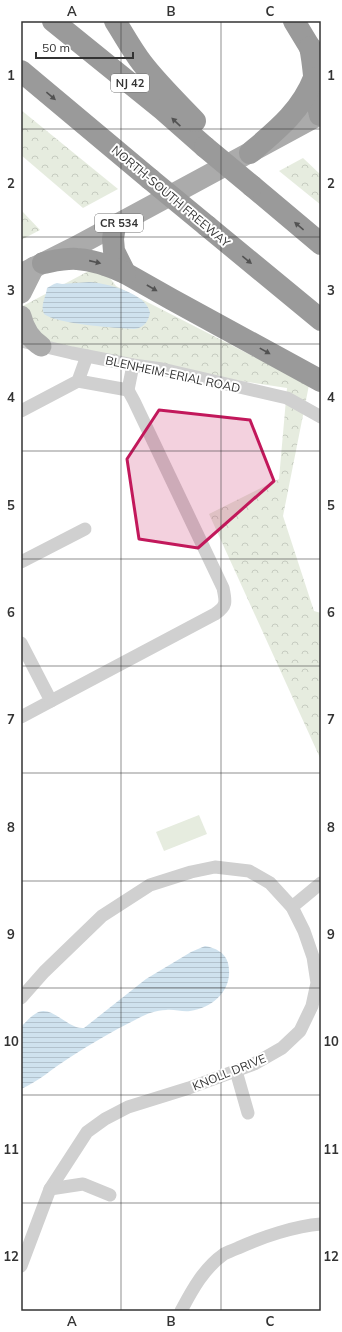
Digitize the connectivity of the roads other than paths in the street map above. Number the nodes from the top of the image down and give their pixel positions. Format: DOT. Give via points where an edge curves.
graph roads {
  1 [pos="53,21"];
  2 [pos="115,21"];
  3 [pos="294,21"];
  4 [pos="315,63"];
  5 [pos="21,71"];
  6 [pos="320,115"];
  7 [pos="210,145"];
  8 [pos="250,152"];
  9 [pos="115,225"];
  10 [pos="321,244"];
  11 [pos="32,268"];
  12 [pos="125,272"];
  13 [pos="21,293"];
  14 [pos="21,316"];
  15 [pos="321,320"];
  16 [pos="31,344"];
  17 [pos="87,356"];
  18 [pos="133,365"];
  19 [pos="78,381"];
  20 [pos="321,381"];
  21 [pos="128,390"];
  22 [pos="21,411"];
  23 [pos="321,417"];
  24 [pos="85,529"];
  25 [pos="21,562"];
  26 [pos="21,643"];
  27 [pos="51,701"];
  28 [pos="21,717"];
  29 [pos="321,883"];
  30 [pos="292,907"];
  31 [pos="21,998"];
  32 [pos="316,1008"];
  33 [pos="236,1070"];
  34 [pos="248,1113"];
  35 [pos="50,1189"];
  36 [pos="110,1196"];
  37 [pos="321,1224"];
  38 [pos="21,1266"];
  39 [pos="181,1311"];
  7 -- 1 [label="highway, NJ 42, one-way" via="162,110"];
  2 -- 7 [label="highway" via="142,63"];
  3 -- 4 [label="highway"];
  4 -- 6 [label="highway" via="316,101"];
  4 -- 8 [label="highway" via="305,98 278,129"];
  5 -- 15 [label="highway, NORTH-SOUTH FREEWAY, one-way, bridge"];
  6 -- 8 [label="main road, CR 534"];
  10 -- 7 [label="highway, NJ 42, one-way, bridge" via="277,208 256,182"];
  8 -- 9 [label="main road, CR 534"];
  9 -- 11 [label="main road, CR 534"];
  9 -- 12 [label="highway" via="114,250"];
  11 -- 12 [label="highway, one-way" via="76,259 93,261"];
  11 -- 13 [label="main road"];
  12 -- 20 [label="highway, one-way"];
  14 -- 16 [label="main road" via="27,331 37,343"];
  16 -- 17 [label="street, BLENHEIM-ERIAL ROAD"];
  17 -- 18 [label="street, BLENHEIM-ERIAL ROAD"];
  17 -- 19 [label="street"];
  18 -- 21 [label="street"];
  18 -- 23 [label="street, BLENHEIM-ERIAL ROAD" via="162,369 287,398"];
  19 -- 21 [label="street"];
  19 -- 22 [label="street"];
  21 -- 27 [label="street" via="223,588 225,604 215,614"];
  24 -- 25 [label="street"];
  26 -- 27 [label="street"];
  27 -- 28 [label="street"];
  29 -- 30 [label="street"];
  30 -- 31 [label="street, KNOLL DRIVE" via="270,884 249,871 215,867 150,885 102,916"];
  30 -- 32 [label="street, KNOLL DRIVE" via="313,957 317,982"];
  32 -- 33 [label="street, KNOLL DRIVE" via="300,1031 282,1048 254,1064"];
  33 -- 34 [label="street"];
  33 -- 35 [label="street, KNOLL DRIVE" via="128,1107 105,1119 87,1132"];
  35 -- 36 [label="street" via="83,1184"];
  35 -- 38 [label="street, KNOLL DRIVE"];
  37 -- 39 [label="street" via="253,1241 224,1254 195,1285"];
}
